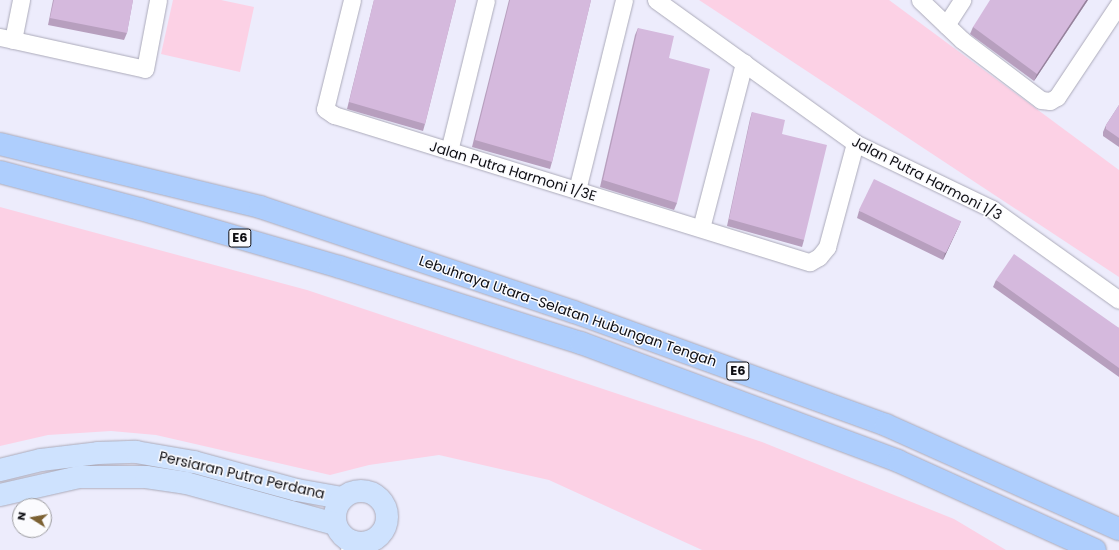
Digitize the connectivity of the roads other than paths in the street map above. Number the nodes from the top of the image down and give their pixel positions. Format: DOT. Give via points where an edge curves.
graph roads {
  1 [pos="21,0"];
  2 [pos="158,0"];
  3 [pos="352,0"];
  4 [pos="486,0"];
  5 [pos="624,0"];
  6 [pos="656,0"];
  7 [pos="920,0"];
  8 [pos="962,0"];
  9 [pos="1119,4"];
  10 [pos="946,25"];
  11 [pos="6,38"];
  12 [pos="744,63"];
  13 [pos="855,143"];
  14 [pos="0,144"];
  15 [pos="449,151"];
  16 [pos="0,172"];
  17 [pos="576,190"];
  18 [pos="701,228"];
  19 [pos="1119,300"];
  20 [pos="0,470"];
  21 [pos="0,495"];
  22 [pos="342,498"];
  23 [pos="335,524"];
  24 [pos="1119,529"];
  25 [pos="360,546"];
  26 [pos="1095,550"];
  1 -- 11 [label="street"];
  2 -- 11 [label="street" via="145,69"];
  3 -- 15 [label="street, Jalan Putra Harmoni 1/3E" via="326,109 334,115"];
  4 -- 15 [label="street"];
  5 -- 17 [label="street"];
  6 -- 12 [label="street, Jalan Putra Harmoni 1/3"];
  7 -- 10 [label="street"];
  8 -- 10 [label="street"];
  9 -- 10 [label="street" via="1057,97 1050,101 1041,100"];
  12 -- 13 [label="street, Jalan Putra Harmoni 1/3"];
  12 -- 18 [label="street"];
  13 -- 18 [label="street, Jalan Putra Harmoni 1/3E" via="827,247 819,257 810,262"];
  13 -- 19 [label="street, Jalan Putra Harmoni 1/3" via="992,209"];
  14 -- 24 [label="highway, Lebuhraya Utara–Selatan Hubungan Tengah / E6" via="149,178 260,207 574,312 886,425"];
  15 -- 17 [label="street, Jalan Putra Harmoni 1/3E"];
  16 -- 26 [label="highway, Lebuhraya Utara–Selatan Hubungan Tengah / E6" via="140,209 340,267 582,343 898,461"];
  17 -- 18 [label="street, Jalan Putra Harmoni 1/3E"];
  20 -- 22 [label="main road, Persiaran Putra Perdana" via="41,460 98,453 136,452 194,462 297,490"];
  21 -- 23 [label="main road, Persiaran Putra Perdana" via="79,477 146,477 186,483"];
  22 -- 23 [label="main road" via="335,510"];
  22 -- 25 [label="main road" via="349,493 367,491 382,501 386,509 387,523 381,535"];
  23 -- 25 [label="main road" via="342,535"];
}
